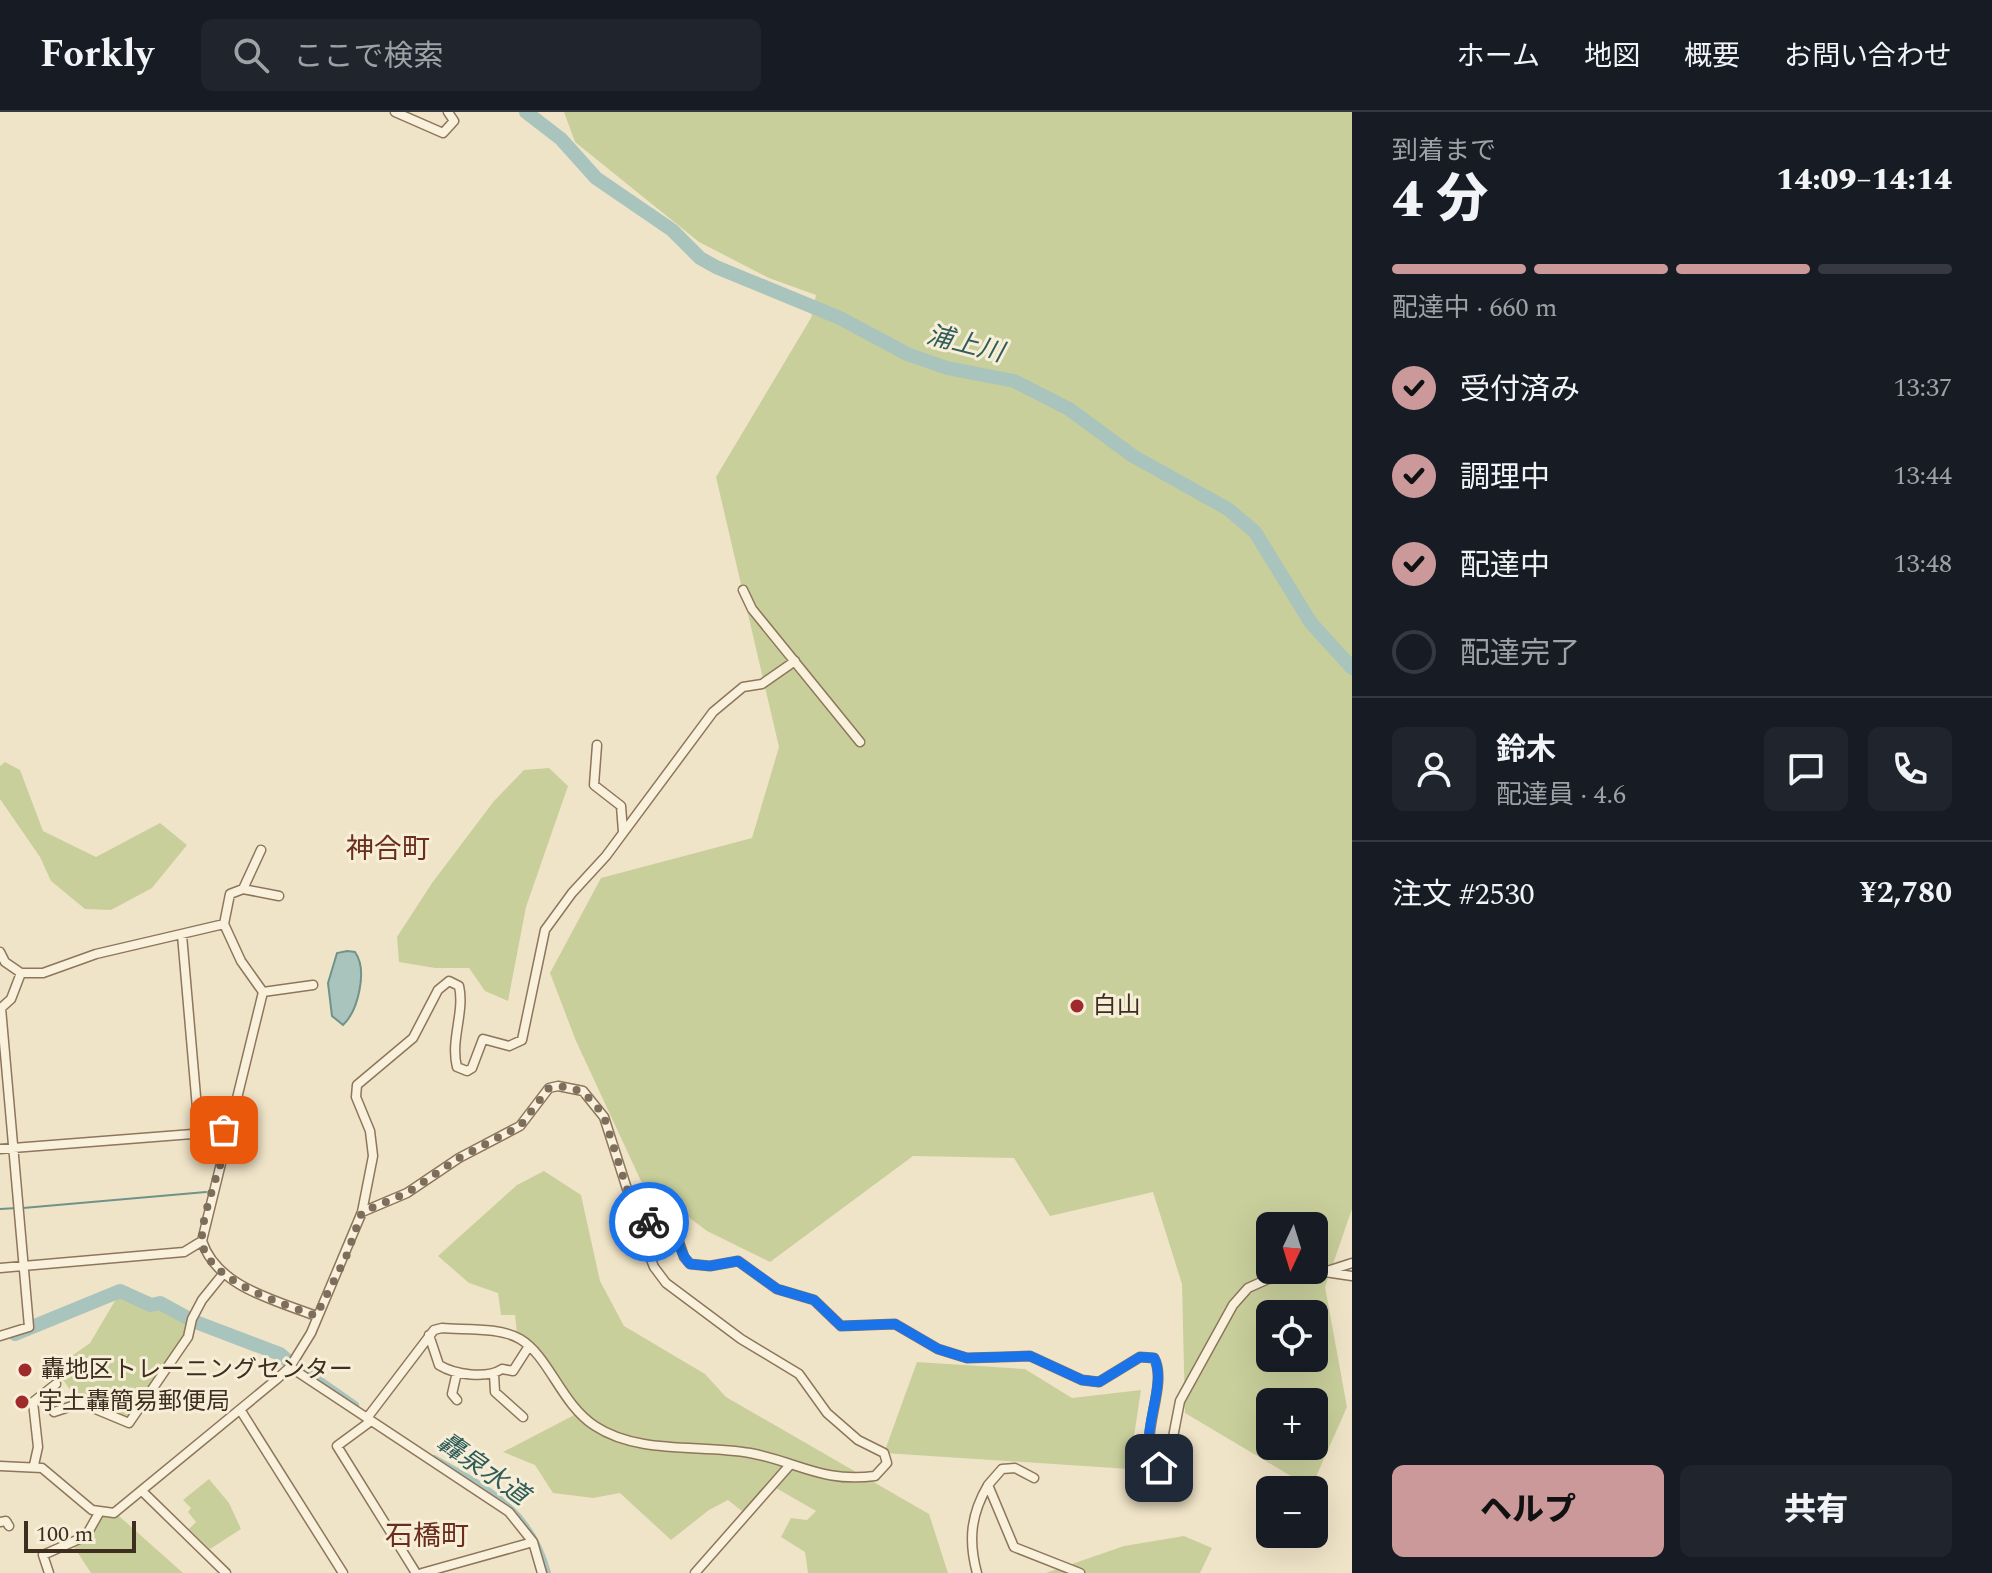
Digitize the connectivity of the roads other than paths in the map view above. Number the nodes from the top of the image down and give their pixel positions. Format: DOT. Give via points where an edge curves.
graph roads {
  1 [pos="395,112"];
  2 [pos="448,112"];
  3 [pos="743,590"];
  4 [pos="795,661"];
  5 [pos="860,742"];
  6 [pos="597,745"];
  7 [pos="623,832"];
  8 [pos="261,850"];
  9 [pos="243,889"];
  10 [pos="279,896"];
  11 [pos="224,924"];
  12 [pos="182,935"];
  13 [pos="0,952"];
  14 [pos="21,973"];
  15 [pos="313,985"];
  16 [pos="263,992"];
  17 [pos="0,1008"];
  18 [pos="199,1131"];
  19 [pos="231,1131"];
  20 [pos="13,1148"];
  21 [pos="0,1149"];
  22 [pos="362,1212"];
  23 [pos="202,1241"];
  24 [pos="644,1242"];
  25 [pos="1352,1263"];
  26 [pos="24,1266"];
  27 [pos="0,1268"];
  28 [pos="1328,1271"];
  29 [pos="1328,1273"];
  30 [pos="223,1274"];
  31 [pos="1352,1276"];
  32 [pos="1256,1283"];
  33 [pos="316,1316"];
  34 [pos="429,1335"];
  35 [pos="0,1336"];
  36 [pos="529,1346"];
  37 [pos="290,1367"];
  38 [pos="457,1372"];
  39 [pos="494,1374"];
  40 [pos="56,1384"];
  41 [pos="457,1400"];
  42 [pos="241,1411"];
  43 [pos="54,1412"];
  44 [pos="523,1417"];
  45 [pos="369,1420"];
  46 [pos="34,1465"];
  47 [pos="0,1466"];
  48 [pos="789,1466"];
  49 [pos="1034,1478"];
  50 [pos="988,1485"];
  51 [pos="143,1492"];
  52 [pos="99,1513"];
  53 [pos="533,1542"];
  54 [pos="49,1573"];
  55 [pos="226,1573"];
  56 [pos="343,1573"];
  57 [pos="419,1573"];
  58 [pos="542,1573"];
  59 [pos="695,1573"];
  60 [pos="977,1573"];
  61 [pos="1080,1573"];
  1 -- 2 [label="street" via="443,133 454,121"];
  3 -- 4 [label="street"];
  4 -- 5 [label="street"];
  4 -- 7 [label="street" via="762,684 743,687 713,712"];
  6 -- 7 [label="street" via="594,785 621,806"];
  7 -- 22 [label="street" via="545,930 522,1040 509,1046 483,1039 472,1068 457,1067 462,996 459,986 449,981 438,990 413,1038 357,1085 373,1156"];
  8 -- 9 [label="street"];
  9 -- 10 [label="street"];
  9 -- 11 [label="street" via="230,894"];
  11 -- 12 [label="street"];
  11 -- 16 [label="street"];
  12 -- 14 [label="street" via="96,954 43,973"];
  12 -- 18 [label="street"];
  13 -- 14 [label="street"];
  14 -- 17 [label="street" via="11,999"];
  15 -- 16 [label="street"];
  16 -- 19 [label="street"];
  17 -- 20 [label="street"];
  18 -- 19 [label="street"];
  18 -- 20 [label="street"];
  19 -- 23 [label="street"];
  20 -- 21 [label="street"];
  20 -- 26 [label="street"];
  22 -- 24 [label="street" via="407,1193 520,1126 541,1095 558,1086 583,1091 604,1117"];
  22 -- 33 [label="street"];
  23 -- 26 [label="street" via="184,1252"];
  23 -- 30 [label="street"];
  24 -- 32 [label="street" via="656,1202 664,1197 690,1264 738,1261 777,1289 814,1300 841,1326 895,1324 938,1349 967,1358 1030,1356 1090,1381 1110,1378 1140,1357 1154,1358 1158,1384 1150,1446 1159,1468 1168,1463 1180,1401 1233,1305"];
  24 -- 48 [label="street" via="654,1267 681,1297 799,1374 827,1413 858,1440 884,1453 887,1463 875,1476 839,1479"];
  25 -- 28 [label="street"];
  26 -- 27 [label="street"];
  26 -- 35 [label="street" via="29,1327"];
  29 -- 31 [label="street"];
  30 -- 33 [label="street"];
  30 -- 43 [label="street" via="202,1300 188,1337 129,1423 81,1403"];
  33 -- 37 [label="street"];
  34 -- 36 [label="street" via="442,1328 509,1335"];
  34 -- 38 [label="street" via="439,1365"];
  34 -- 45 [label="street"];
  36 -- 39 [label="street" via="513,1371"];
  36 -- 48 [label="street" via="570,1404 611,1435 755,1454"];
  37 -- 42 [label="street"];
  37 -- 45 [label="street"];
  38 -- 39 [label="street"];
  38 -- 41 [label="street" via="452,1394"];
  39 -- 44 [label="street" via="495,1392"];
  40 -- 46 [label="street" via="33,1402 38,1447"];
  42 -- 51 [label="street"];
  42 -- 56 [label="street"];
  45 -- 53 [label="street" via="497,1502"];
  45 -- 57 [label="street" via="337,1446"];
  46 -- 47 [label="street"];
  46 -- 52 [label="street"];
  48 -- 59 [label="street"];
  49 -- 50 [label="street" via="1015,1468 1002,1469"];
  50 -- 60 [label="street" via="975,1507 972,1528"];
  50 -- 61 [label="street" via="1014,1547"];
  51 -- 52 [label="street" via="114,1513"];
  51 -- 55 [label="street"];
  52 -- 54 [label="street" via="86,1536 43,1555"];
  53 -- 57 [label="street"];
  53 -- 58 [label="street"];
}
